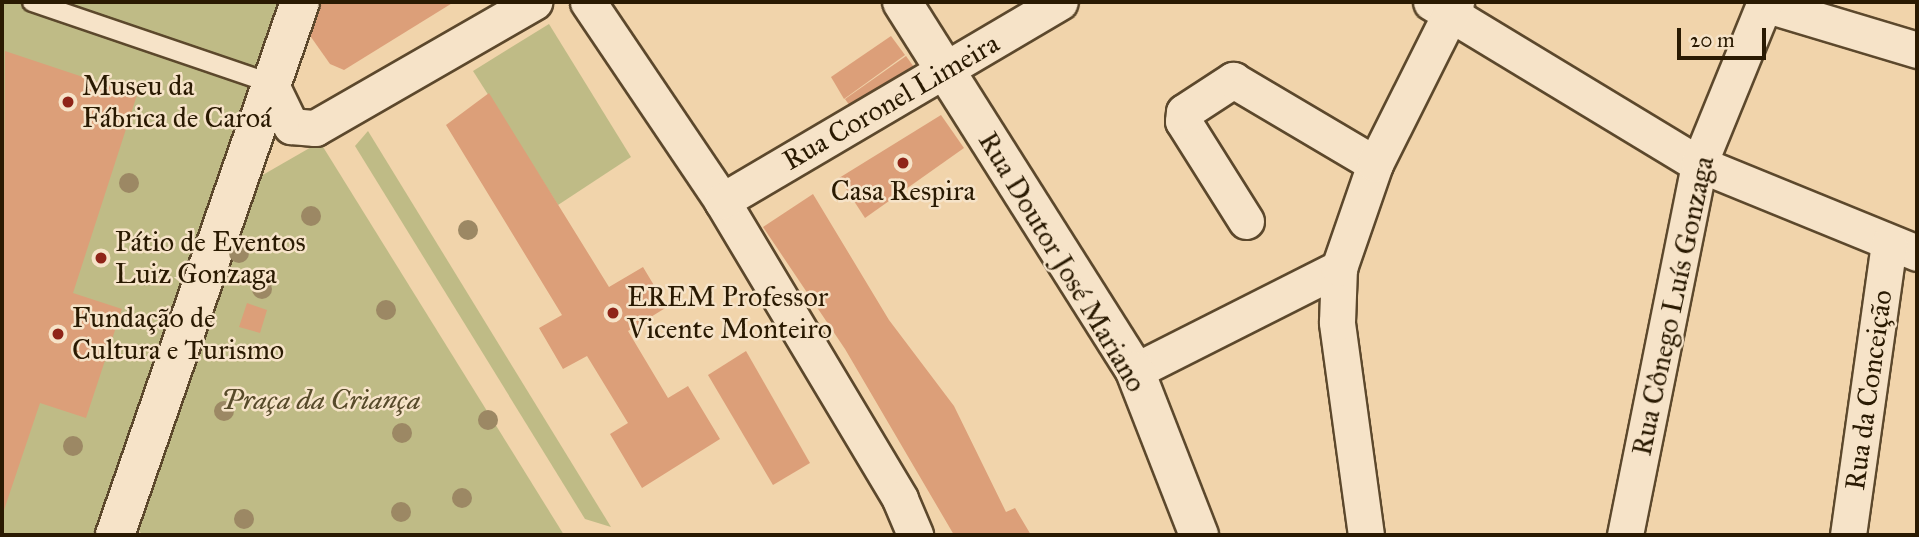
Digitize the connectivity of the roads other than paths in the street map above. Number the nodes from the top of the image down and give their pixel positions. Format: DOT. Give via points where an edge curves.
graph roads {
  1 [pos="32,2"];
  2 [pos="300,2"];
  3 [pos="534,2"];
  4 [pos="588,2"];
  5 [pos="902,2"];
  6 [pos="1060,2"];
  7 [pos="1764,3"];
  8 [pos="1446,5"];
  9 [pos="1917,50"];
  10 [pos="945,72"];
  11 [pos="270,83"];
  12 [pos="1375,164"];
  13 [pos="1699,164"];
  14 [pos="722,201"];
  15 [pos="1246,221"];
  16 [pos="1903,249"];
  17 [pos="1339,268"];
  18 [pos="1135,371"];
  19 [pos="900,499"];
  20 [pos="115,535"];
  21 [pos="891,535"];
  22 [pos="915,535"];
  23 [pos="1199,535"];
  24 [pos="1366,535"];
  25 [pos="1625,535"];
  26 [pos="1848,535"];
  1 -- 11 [label="lane"];
  2 -- 11 [label="main road"];
  3 -- 11 [label="street" via="314,128 291,126"];
  4 -- 14 [label="street"];
  5 -- 10 [label="main road, Rua Doutor José Mariano"];
  6 -- 10 [label="street, Rua Coronel Limeira"];
  7 -- 9 [label="street"];
  7 -- 13 [label="street, Rua Cônego Luís Gonzaga"];
  8 -- 12 [label="street"];
  8 -- 13 [label="street"];
  10 -- 14 [label="street, Rua Coronel Limeira"];
  10 -- 18 [label="main road, Rua Doutor José Mariano"];
  11 -- 20 [label="main road"];
  12 -- 15 [label="street" via="1233,80 1184,112 1183,121"];
  12 -- 17 [label="street"];
  13 -- 16 [label="street"];
  13 -- 25 [label="street, Rua Cônego Luís Gonzaga"];
  14 -- 19 [label="street"];
  16 -- 26 [label="street, Rua da Conceição"];
  17 -- 18 [label="street"];
  17 -- 24 [label="street" via="1337,322"];
  18 -- 23 [label="main road, Rua Doutor José Mariano"];
  19 -- 21 [label="street"];
  19 -- 22 [label="street"];
}
